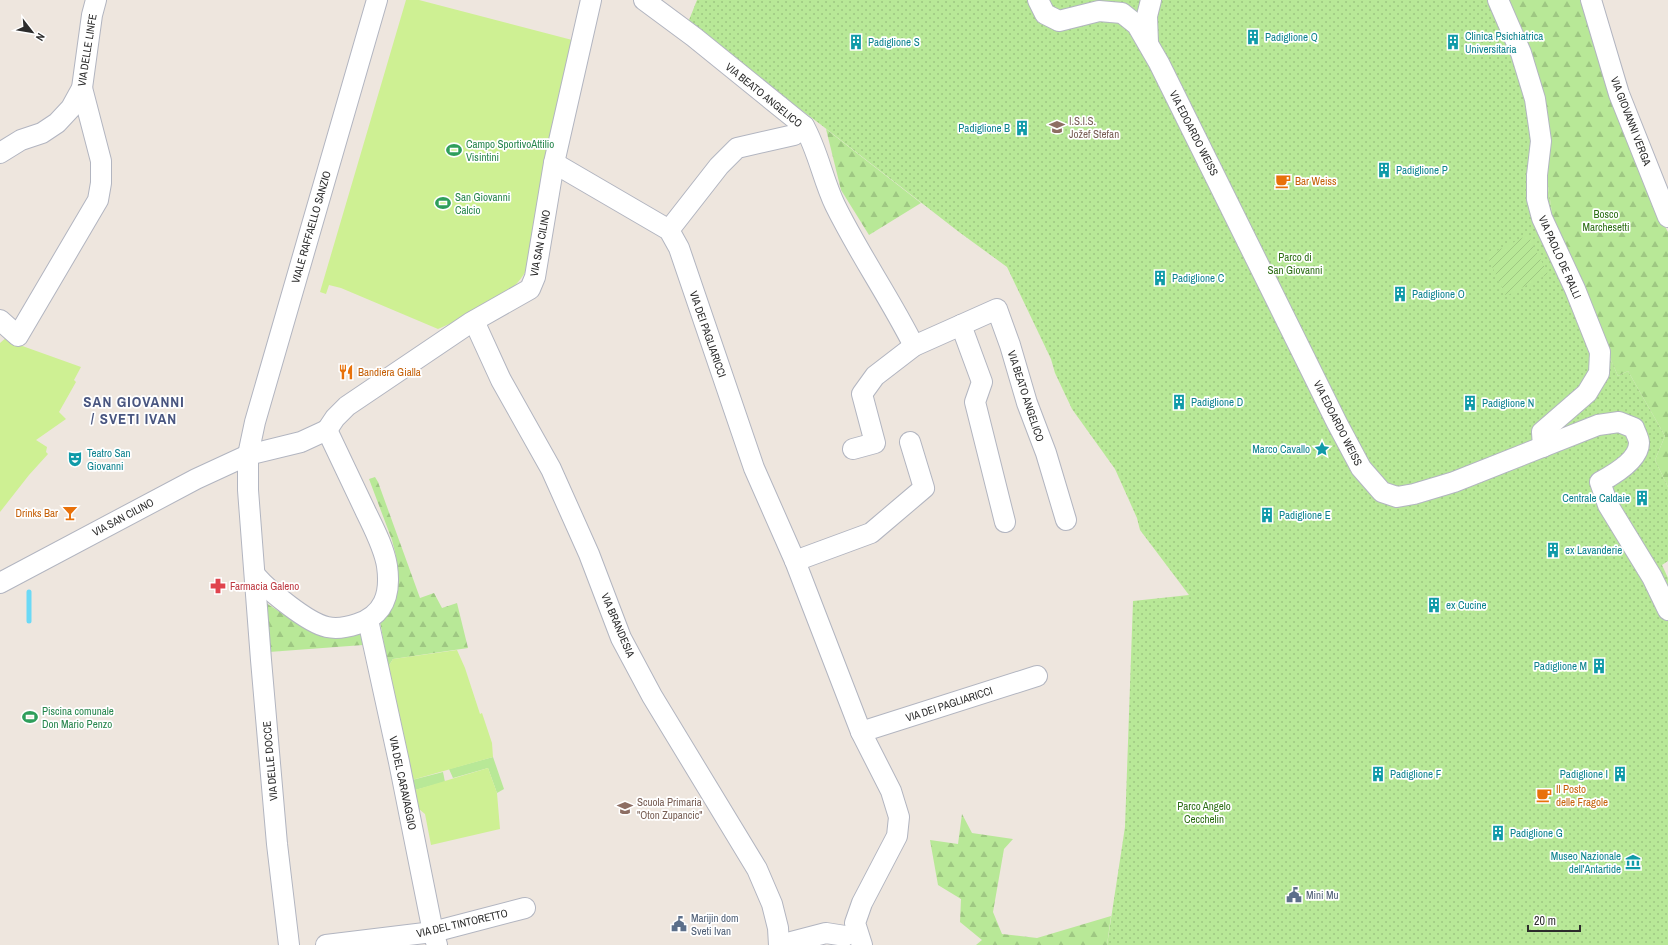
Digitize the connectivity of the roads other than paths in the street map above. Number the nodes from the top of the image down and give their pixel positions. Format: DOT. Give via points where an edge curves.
graph roads {
  1 [pos="96,0"];
  2 [pos="377,0"];
  3 [pos="591,0"];
  4 [pos="644,0"];
  5 [pos="1038,0"];
  6 [pos="1122,0"];
  7 [pos="1151,0"];
  8 [pos="1498,0"];
  9 [pos="1591,0"];
  10 [pos="1099,11"];
  11 [pos="1148,43"];
  12 [pos="82,88"];
  13 [pos="804,126"];
  14 [pos="0,153"];
  15 [pos="554,163"];
  16 [pos="1668,217"];
  17 [pos="669,230"];
  18 [pos="0,320"];
  19 [pos="474,321"];
  20 [pos="961,325"];
  21 [pos="914,346"];
  22 [pos="327,430"];
  23 [pos="910,442"];
  24 [pos="1543,447"];
  25 [pos="853,449"];
  26 [pos="248,456"];
  27 [pos="1066,520"];
  28 [pos="1005,522"];
  29 [pos="795,562"];
  30 [pos="256,576"];
  31 [pos="0,583"];
  32 [pos="1668,610"];
  33 [pos="368,620"];
  34 [pos="1037,676"];
  35 [pos="861,732"];
  36 [pos="525,908"];
  37 [pos="851,937"];
  38 [pos="435,938"];
  39 [pos="289,945"];
  40 [pos="326,945"];
  41 [pos="779,945"];
  1 -- 12 [label="street, VIA DELLE LINFE"];
  2 -- 26 [label="street, VIALE RAFFAELLO SANZIO" via="255,422"];
  3 -- 15 [label="street, VIA SAN CILINO"];
  4 -- 13 [label="street, VIA BEATO ANGELICO"];
  5 -- 10 [label="street" via="1045,14 1059,21"];
  6 -- 10 [label="street"];
  7 -- 11 [label="street" via="1147,16"];
  8 -- 24 [label="street, VIA PAOLO DE RALLI" via="1521,53 1535,99 1542,141 1537,175 1537,199 1542,218 1575,289 1600,352 1599,373 1587,393 1542,432"];
  9 -- 16 [label="street, VIA GIOVANNI VERGA" via="1618,94"];
  10 -- 11 [label="street, VIA EDOARDO WEISS" via="1122,13 1137,25"];
  11 -- 24 [label="street, VIA EDOARDO WEISS" via="1341,430 1361,468 1382,492 1397,497 1414,494 1454,482"];
  12 -- 14 [label="street, VIA DELLE LINFE" via="71,108 57,124 21,140"];
  12 -- 18 [label="street" via="101,161 98,200 18,336"];
  13 -- 17 [label="street" via="794,135 737,148"];
  13 -- 21 [label="street, VIA BEATO ANGELICO" via="835,205"];
  15 -- 17 [label="street"];
  15 -- 19 [label="street, VIA SAN CILINO" via="535,277 530,289"];
  17 -- 29 [label="street, VIA DEI PAGLIARICCI" via="679,248 754,468"];
  19 -- 22 [label="street, VIA SAN CILINO" via="347,406"];
  19 -- 41 [label="street, VIA BRANDESIA" via="501,380 551,469 589,554 621,638 652,696 757,869 772,904"];
  20 -- 21 [label="street, VIA BEATO ANGELICO"];
  20 -- 27 [label="street, VIA BEATO ANGELICO" via="997,309"];
  20 -- 28 [label="street" via="982,382 975,402"];
  21 -- 25 [label="street, VIA BEATO ANGELICO" via="875,376 862,394 875,443"];
  22 -- 26 [label="street, VIA SAN CILINO" via="301,442"];
  22 -- 33 [label="street" via="376,532 387,564 387,595 376,614"];
  23 -- 29 [label="street" via="924,488 870,533"];
  24 -- 32 [label="street, VIA EDOARDO WEISS" via="1598,425 1619,422 1634,428 1639,443 1634,457 1600,482 1608,504 1652,577"];
  26 -- 30 [label="street, VIALE RAFFAELLO SANZIO" via="248,490"];
  26 -- 31 [label="street, VIA SAN CILINO" via="196,479"];
  29 -- 35 [label="street, VIA DEI PAGLIARICCI"];
  30 -- 33 [label="street" via="271,592 314,622 326,627 351,626"];
  30 -- 39 [label="street, VIA DELLE DOCCE" via="277,844"];
  33 -- 38 [label="street, VIA DEL CARAVAGGIO"];
  34 -- 35 [label="street, VIA DEI PAGLIARICCI"];
  35 -- 37 [label="street, VIA DEI PAGLIARICCI" via="891,791 899,817 897,836 862,903"];
  36 -- 38 [label="street, VIA DEL TINTORETTO"];
  37 -- 41 [label="street, VIA BRANDESIA" via="826,933"];
  38 -- 40 [label="street, VIA DEL TINTORETTO"];
}
